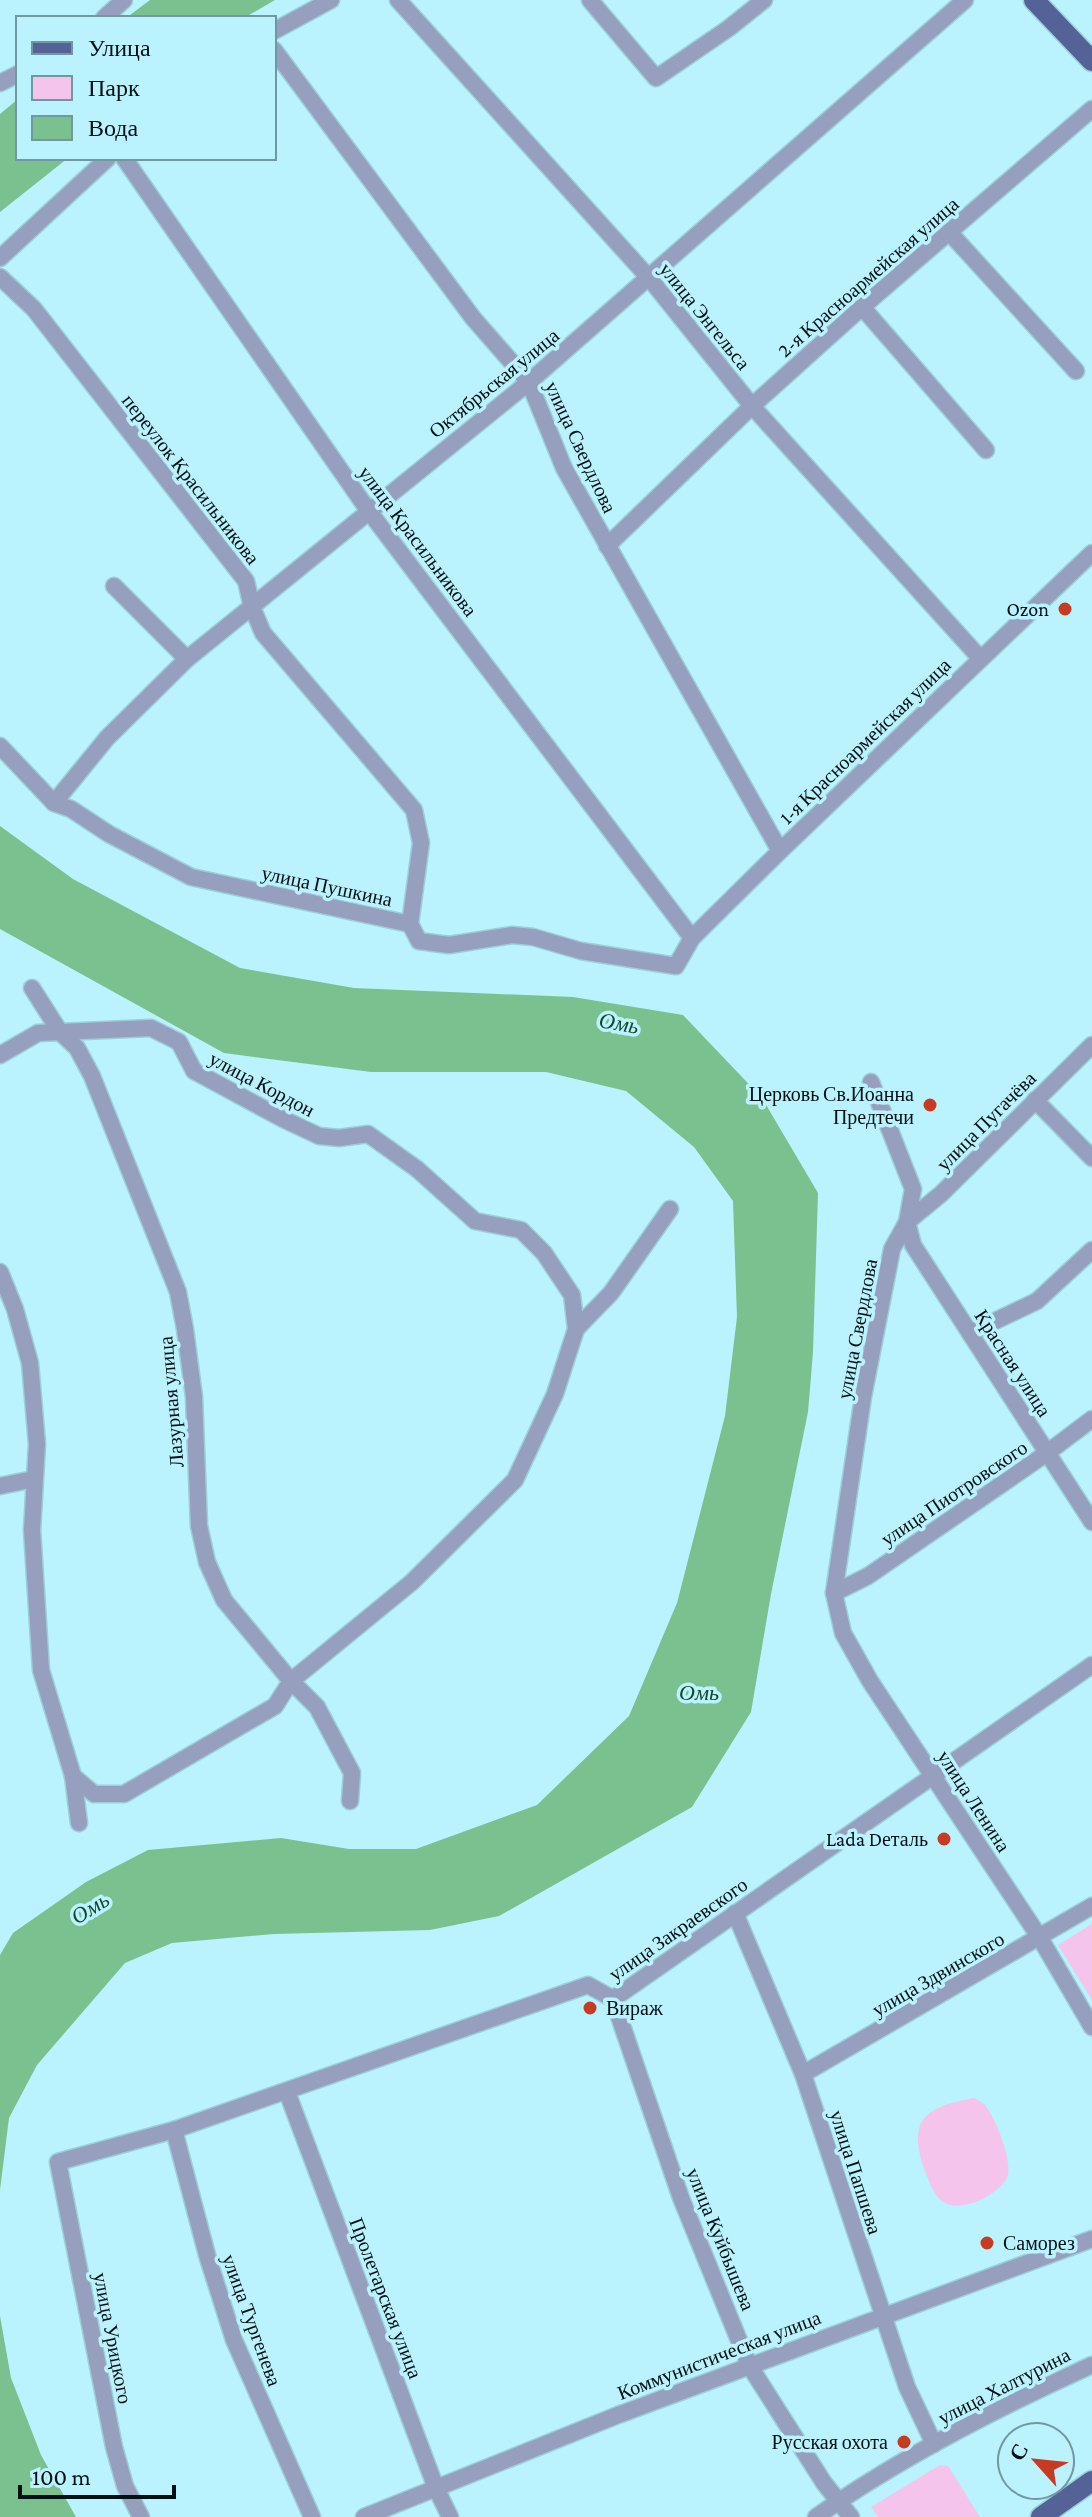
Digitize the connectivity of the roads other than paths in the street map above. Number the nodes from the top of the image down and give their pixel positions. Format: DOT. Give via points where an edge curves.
graph roads {
  1 [pos="124,0"];
  2 [pos="331,0"];
  3 [pos="398,0"];
  4 [pos="590,0"];
  5 [pos="764,0"];
  6 [pos="965,0"];
  7 [pos="1034,0"];
  8 [pos="106,16"];
  9 [pos="276,30"];
  10 [pos="276,53"];
  11 [pos="1092,61"];
  12 [pos="1092,109"];
  13 [pos="106,160"];
  14 [pos="125,160"];
  15 [pos="949,232"];
  16 [pos="0,258"];
  17 [pos="0,277"];
  18 [pos="650,279"];
  19 [pos="862,307"];
  20 [pos="1076,371"];
  21 [pos="529,382"];
  22 [pos="752,406"];
  23 [pos="986,450"];
  24 [pos="368,510"];
  25 [pos="607,546"];
  26 [pos="1092,553"];
  27 [pos="114,586"];
  28 [pos="252,607"];
  29 [pos="980,658"];
  30 [pos="187,659"];
  31 [pos="0,746"];
  32 [pos="54,803"];
  33 [pos="780,851"];
  34 [pos="410,924"];
  35 [pos="692,938"];
  36 [pos="676,966"];
  37 [pos="32,988"];
  38 [pos="60,1032"];
  39 [pos="1092,1045"];
  40 [pos="0,1055"];
  41 [pos="871,1082"];
  42 [pos="1035,1100"];
  43 [pos="1092,1158"];
  44 [pos="670,1209"];
  45 [pos="907,1222"];
  46 [pos="1092,1250"];
  47 [pos="0,1272"];
  48 [pos="576,1329"];
  49 [pos="970,1333"];
  50 [pos="1092,1419"];
  51 [pos="1047,1453"];
  52 [pos="34,1479"];
  53 [pos="0,1486"];
  54 [pos="1092,1522"];
  55 [pos="834,1593"];
  56 [pos="1092,1665"];
  57 [pos="291,1681"];
  58 [pos="73,1776"];
  59 [pos="934,1776"];
  60 [pos="350,1801"];
  61 [pos="79,1823"];
  62 [pos="1092,1906"];
  63 [pos="735,1913"];
  64 [pos="1040,1938"];
  65 [pos="613,1999"];
  66 [pos="1092,2027"];
  67 [pos="803,2074"];
  68 [pos="287,2092"];
  69 [pos="174,2130"];
  70 [pos="58,2162"];
  71 [pos="1092,2239"];
  72 [pos="882,2316"];
  73 [pos="749,2365"];
  74 [pos="1092,2365"];
  75 [pos="934,2444"];
  76 [pos="1092,2481"];
  77 [pos="436,2488"];
  78 [pos="837,2502"];
  79 [pos="141,2517"];
  80 [pos="312,2517"];
  81 [pos="364,2517"];
  82 [pos="450,2517"];
  83 [pos="816,2517"];
  84 [pos="851,2517"];
  85 [pos="1041,2517"];
  1 -- 8 [label="street"];
  2 -- 9 [label="street"];
  3 -- 18 [label="street, улица Энгельса"];
  4 -- 5 [label="street" via="656,78"];
  6 -- 18 [label="street, Октябрьская улица"];
  7 -- 11 [label="main road"];
  10 -- 21 [label="street, улица Свердлова" via="473,318"];
  12 -- 15 [label="street, 2-я Красноармейская улица"];
  13 -- 16 [label="street"];
  14 -- 24 [label="street, улица Красильникова"];
  15 -- 19 [label="street, 2-я Красноармейская улица"];
  15 -- 20 [label="street"];
  17 -- 28 [label="street, переулок Красильникова" via="34,309 246,581"];
  18 -- 21 [label="street, Октябрьская улица"];
  18 -- 22 [label="street, улица Энгельса"];
  19 -- 22 [label="street, 2-я Красноармейская улица"];
  19 -- 23 [label="street"];
  21 -- 24 [label="street, Октябрьская улица"];
  21 -- 25 [label="street, улица Свердлова" via="564,468"];
  22 -- 25 [label="street, 2-я Красноармейская улица"];
  22 -- 29 [label="street, улица Энгельса"];
  24 -- 28 [label="street, Октябрьская улица"];
  24 -- 35 [label="street, улица Красильникова"];
  25 -- 33 [label="street, улица Свердлова"];
  26 -- 29 [label="street, 1-я Красноармейская улица"];
  27 -- 30 [label="street"];
  28 -- 30 [label="street, Октябрьская улица"];
  28 -- 34 [label="street, переулок Красильникова" via="263,633 414,810 421,843"];
  29 -- 33 [label="street, 1-я Красноармейская улица"];
  30 -- 32 [label="street, Октябрьская улица" via="107,738"];
  31 -- 32 [label="street, улица Пушкина"];
  32 -- 34 [label="street, улица Пушкина" via="191,877"];
  33 -- 35 [label="street, 1-я Красноармейская улица"];
  34 -- 36 [label="street, улица Пушкина" via="419,941 430,943 512,935"];
  35 -- 36 [label="street, 1-я Красноармейская улица"];
  37 -- 38 [label="street, Лазурная улица"];
  38 -- 40 [label="street, улица Кордон" via="38,1033"];
  38 -- 48 [label="street, улица Кордон" via="151,1028 179,1042 194,1071 283,1119 319,1136 368,1134 475,1221 521,1230 572,1295"];
  38 -- 57 [label="street, Лазурная улица" via="77,1048 92,1076 178,1292 194,1397 199,1526 207,1562 224,1600"];
  39 -- 42 [label="street, улица Пугачёва"];
  41 -- 45 [label="street, улица Свердлова" via="913,1189"];
  42 -- 43 [label="street"];
  42 -- 45 [label="street, улица Пугачёва"];
  44 -- 48 [label="street" via="611,1293"];
  45 -- 49 [label="street, Красная улица" via="913,1245"];
  45 -- 55 [label="street, улица Свердлова" via="889,1264"];
  46 -- 49 [label="street" via="1037,1301"];
  47 -- 52 [label="street" via="30,1363 37,1444"];
  48 -- 57 [label="street" via="555,1394 515,1480 412,1582"];
  49 -- 51 [label="street, Красная улица"];
  50 -- 51 [label="street, улица Пиотровского"];
  51 -- 54 [label="street, Красная улица"];
  51 -- 55 [label="street, улица Пиотровского" via="868,1576"];
  52 -- 53 [label="street"];
  52 -- 58 [label="street" via="41,1670"];
  55 -- 59 [label="street, улица Ленина" via="843,1633"];
  56 -- 59 [label="street, улица Закраевского"];
  57 -- 58 [label="street" via="275,1706 124,1794 94,1794"];
  57 -- 60 [label="street, Лазурная улица" via="317,1707 352,1773"];
  58 -- 61 [label="street"];
  59 -- 63 [label="street, улица Закраевского"];
  59 -- 64 [label="street, улица Ленина"];
  62 -- 64 [label="street, улица Здвинского"];
  63 -- 65 [label="street, улица Закраевского"];
  63 -- 67 [label="street, улица Папшева"];
  64 -- 66 [label="street, улица Ленина"];
  64 -- 67 [label="street, улица Здвинского"];
  65 -- 68 [label="street, улица Закраевского" via="588,1985"];
  65 -- 73 [label="street, улица Куйбышева" via="681,2198"];
  67 -- 72 [label="street, улица Папшева"];
  68 -- 69 [label="street, улица Закраевского"];
  68 -- 77 [label="street, Пролетарская улица"];
  69 -- 70 [label="street, улица Закраевского"];
  69 -- 80 [label="street, улица Тургенева" via="234,2340"];
  70 -- 79 [label="street, улица Урицкого" via="114,2447"];
  71 -- 72 [label="street, Коммунистическая улица"];
  72 -- 73 [label="street, Коммунистическая улица"];
  72 -- 75 [label="street, улица Папшева"];
  73 -- 77 [label="street, Коммунистическая улица"];
  73 -- 78 [label="street, улица Куйбышева"];
  74 -- 75 [label="street, улица Халтурина"];
  75 -- 78 [label="street, улица Халтурина"];
  76 -- 85 [label="main road"];
  77 -- 81 [label="street, Коммунистическая улица"];
  77 -- 82 [label="street, Пролетарская улица"];
  78 -- 83 [label="street, улица Халтурина"];
  78 -- 84 [label="street, улица Куйбышева"];
}
